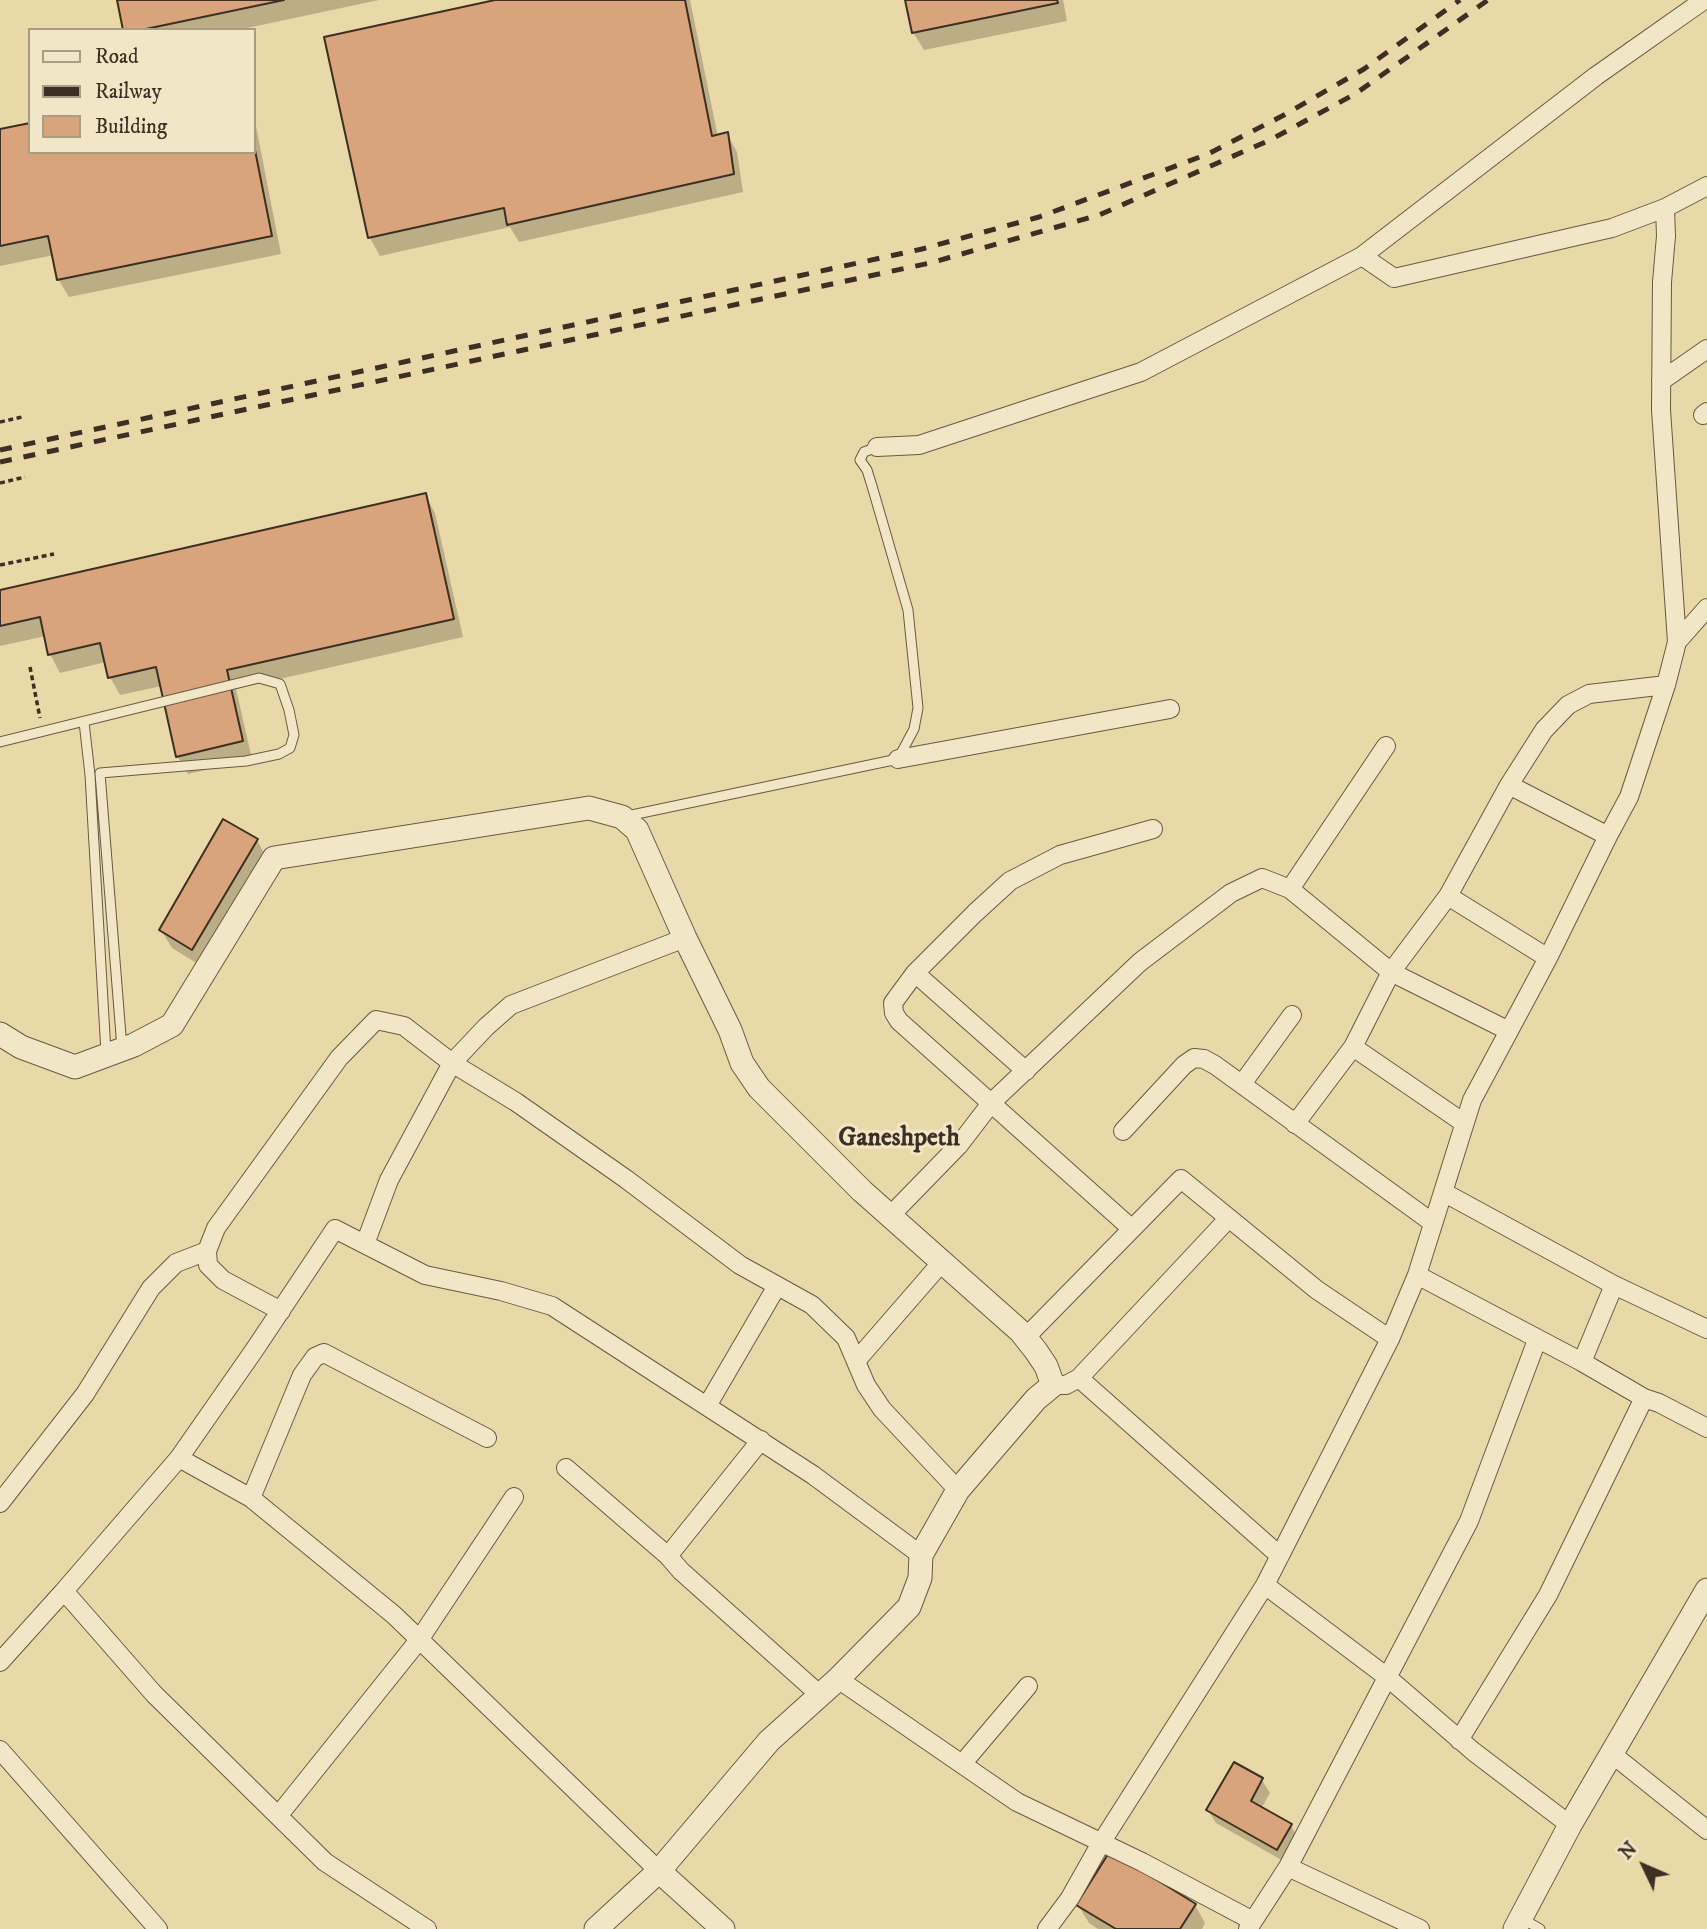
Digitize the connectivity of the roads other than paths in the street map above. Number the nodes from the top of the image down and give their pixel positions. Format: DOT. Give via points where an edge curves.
graph roads {
  1 [pos="1704,0"];
  2 [pos="1707,186"];
  3 [pos="1665,208"];
  4 [pos="1362,256"];
  5 [pos="1707,349"];
  6 [pos="1661,381"];
  7 [pos="877,447"];
  8 [pos="1707,608"];
  9 [pos="1677,642"];
  10 [pos="1666,685"];
  11 [pos="1170,709"];
  12 [pos="84,722"];
  13 [pos="0,742"];
  14 [pos="1386,746"];
  15 [pos="898,759"];
  16 [pos="1509,785"];
  17 [pos="622,817"];
  18 [pos="1153,828"];
  19 [pos="1608,836"];
  20 [pos="1290,889"];
  21 [pos="1448,896"];
  22 [pos="685,938"];
  23 [pos="1548,958"];
  24 [pos="1391,972"];
  25 [pos="915,973"];
  26 [pos="1292,1015"];
  27 [pos="1509,1031"];
  28 [pos="0,1034"];
  29 [pos="1353,1047"];
  30 [pos="114,1051"];
  31 [pos="452,1063"];
  32 [pos="1026,1071"];
  33 [pos="1242,1084"];
  34 [pos="992,1102"];
  35 [pos="1464,1123"];
  36 [pos="1295,1124"];
  37 [pos="1123,1130"];
  38 [pos="1443,1192"];
  39 [pos="890,1216"];
  40 [pos="1229,1218"];
  41 [pos="1433,1223"];
  42 [pos="1132,1229"];
  43 [pos="365,1244"];
  44 [pos="207,1251"];
  45 [pos="942,1262"];
  46 [pos="1417,1275"];
  47 [pos="1614,1285"];
  48 [pos="777,1286"];
  49 [pos="281,1311"];
  50 [pos="1707,1329"];
  51 [pos="1026,1337"];
  52 [pos="1390,1339"];
  53 [pos="1537,1340"];
  54 [pos="856,1361"];
  55 [pos="1583,1362"];
  56 [pos="1079,1378"];
  57 [pos="1053,1385"];
  58 [pos="1644,1398"];
  59 [pos="707,1406"];
  60 [pos="1707,1428"];
  61 [pos="487,1438"];
  62 [pos="761,1440"];
  63 [pos="179,1458"];
  64 [pos="566,1468"];
  65 [pos="958,1490"];
  66 [pos="514,1497"];
  67 [pos="251,1498"];
  68 [pos="0,1503"];
  69 [pos="921,1555"];
  70 [pos="668,1556"];
  71 [pos="1280,1556"];
  72 [pos="1265,1585"];
  73 [pos="64,1591"];
  74 [pos="1707,1591"];
  75 [pos="1700,1618"];
  76 [pos="419,1640"];
  77 [pos="0,1662"];
  78 [pos="1387,1677"];
  79 [pos="838,1679"];
  80 [pos="1028,1686"];
  81 [pos="820,1695"];
  82 [pos="1459,1740"];
  83 [pos="0,1750"];
  84 [pos="1612,1754"];
  85 [pos="962,1764"];
  86 [pos="278,1816"];
  87 [pos="1570,1825"];
  88 [pos="1707,1830"];
  89 [pos="1101,1843"];
  90 [pos="1288,1867"];
  91 [pos="659,1871"];
  92 [pos="1250,1925"];
  93 [pos="1525,1925"];
  94 [pos="158,1929"];
  95 [pos="427,1929"];
  96 [pos="596,1929"];
  97 [pos="723,1929"];
  98 [pos="1047,1929"];
  99 [pos="1420,1929"];
  1 -- 4 [label="street" via="1596,76"];
  2 -- 3 [label="street"];
  3 -- 4 [label="street" via="1612,228 1394,278"];
  3 -- 6 [label="street"];
  4 -- 7 [label="street" via="1141,372 919,445"];
  5 -- 6 [label="street"];
  6 -- 9 [label="street"];
  7 -- 15 [label="lane" via="864,452 860,460 867,470 908,610 918,708 914,729"];
  8 -- 9 [label="street"];
  9 -- 10 [label="street"];
  10 -- 16 [label="street" via="1589,694 1568,705 1545,730"];
  10 -- 19 [label="street" via="1629,797"];
  11 -- 15 [label="street"];
  12 -- 13 [label="lane"];
  12 -- 30 [label="lane"];
  12 -- 30 [label="lane" via="259,678 280,684 294,735 290,748 279,754 246,761 100,773"];
  14 -- 20 [label="street"];
  15 -- 17 [label="lane"];
  16 -- 19 [label="street"];
  16 -- 21 [label="street"];
  17 -- 22 [label="street" via="637,830"];
  17 -- 30 [label="street" via="589,808 274,858 172,1026"];
  18 -- 25 [label="street" via="1060,855 1010,881"];
  19 -- 23 [label="street"];
  20 -- 24 [label="street"];
  20 -- 32 [label="street" via="1262,878 1231,894 1140,962"];
  21 -- 23 [label="street"];
  21 -- 24 [label="street"];
  22 -- 31 [label="street" via="512,1005"];
  22 -- 39 [label="street" via="742,1063 759,1088"];
  23 -- 27 [label="street"];
  24 -- 27 [label="street"];
  24 -- 29 [label="street"];
  25 -- 32 [label="street"];
  25 -- 34 [label="street" via="893,1003 894,1013"];
  26 -- 33 [label="street"];
  27 -- 35 [label="street"];
  28 -- 30 [label="street" via="75,1067"];
  29 -- 35 [label="street"];
  29 -- 36 [label="street"];
  31 -- 43 [label="street" via="388,1180"];
  31 -- 44 [label="street" via="404,1026 376,1020 339,1058 216,1228"];
  31 -- 48 [label="street" via="516,1102 740,1265"];
  32 -- 34 [label="street"];
  33 -- 36 [label="street"];
  33 -- 37 [label="street" via="1215,1065 1195,1058"];
  34 -- 39 [label="street" via="959,1145"];
  34 -- 42 [label="street"];
  35 -- 38 [label="street"];
  36 -- 41 [label="street"];
  38 -- 41 [label="street"];
  38 -- 47 [label="street"];
  39 -- 45 [label="street"];
  40 -- 42 [label="street" via="1181,1178"];
  40 -- 52 [label="street" via="1317,1290"];
  40 -- 56 [label="street"];
  41 -- 46 [label="street"];
  42 -- 51 [label="street"];
  43 -- 49 [label="street" via="335,1229"];
  43 -- 59 [label="street" via="425,1275 552,1306"];
  44 -- 49 [label="street" via="208,1265 223,1280"];
  44 -- 68 [label="street" via="176,1263 156,1281 85,1394"];
  45 -- 51 [label="street"];
  45 -- 54 [label="street"];
  46 -- 52 [label="street"];
  46 -- 53 [label="street"];
  47 -- 50 [label="street"];
  47 -- 55 [label="street"];
  48 -- 54 [label="street" via="812,1305 846,1338"];
  48 -- 59 [label="street"];
  49 -- 63 [label="street"];
  51 -- 57 [label="street"];
  52 -- 71 [label="street"];
  53 -- 55 [label="street"];
  53 -- 78 [label="street" via="1469,1521"];
  54 -- 65 [label="street" via="882,1409"];
  55 -- 58 [label="street"];
  56 -- 57 [label="street"];
  56 -- 71 [label="street"];
  57 -- 65 [label="street"];
  58 -- 60 [label="street"];
  58 -- 82 [label="street" via="1548,1595"];
  59 -- 62 [label="street"];
  61 -- 67 [label="street" via="324,1353 314,1357 302,1375"];
  62 -- 69 [label="street"];
  62 -- 70 [label="street"];
  63 -- 67 [label="street"];
  63 -- 73 [label="street"];
  64 -- 70 [label="street"];
  65 -- 69 [label="street"];
  66 -- 76 [label="street"];
  67 -- 76 [label="street"];
  69 -- 79 [label="street" via="920,1578 909,1607"];
  70 -- 81 [label="street"];
  71 -- 72 [label="street"];
  72 -- 78 [label="street"];
  72 -- 89 [label="street"];
  73 -- 77 [label="street"];
  73 -- 86 [label="street" via="154,1694"];
  74 -- 75 [label="street"];
  75 -- 84 [label="street"];
  76 -- 86 [label="street"];
  76 -- 91 [label="street"];
  78 -- 82 [label="street"];
  78 -- 90 [label="street"];
  79 -- 81 [label="street"];
  79 -- 85 [label="street"];
  80 -- 85 [label="street"];
  81 -- 91 [label="street" via="769,1741"];
  82 -- 87 [label="street"];
  83 -- 94 [label="street"];
  84 -- 87 [label="street"];
  84 -- 88 [label="street"];
  85 -- 89 [label="street" via="1017,1802"];
  86 -- 95 [label="street" via="325,1862"];
  87 -- 93 [label="street"];
  89 -- 92 [label="street"];
  89 -- 98 [label="street"];
  90 -- 92 [label="street"];
  90 -- 99 [label="street"];
  91 -- 96 [label="street"];
  91 -- 97 [label="street"];
}
